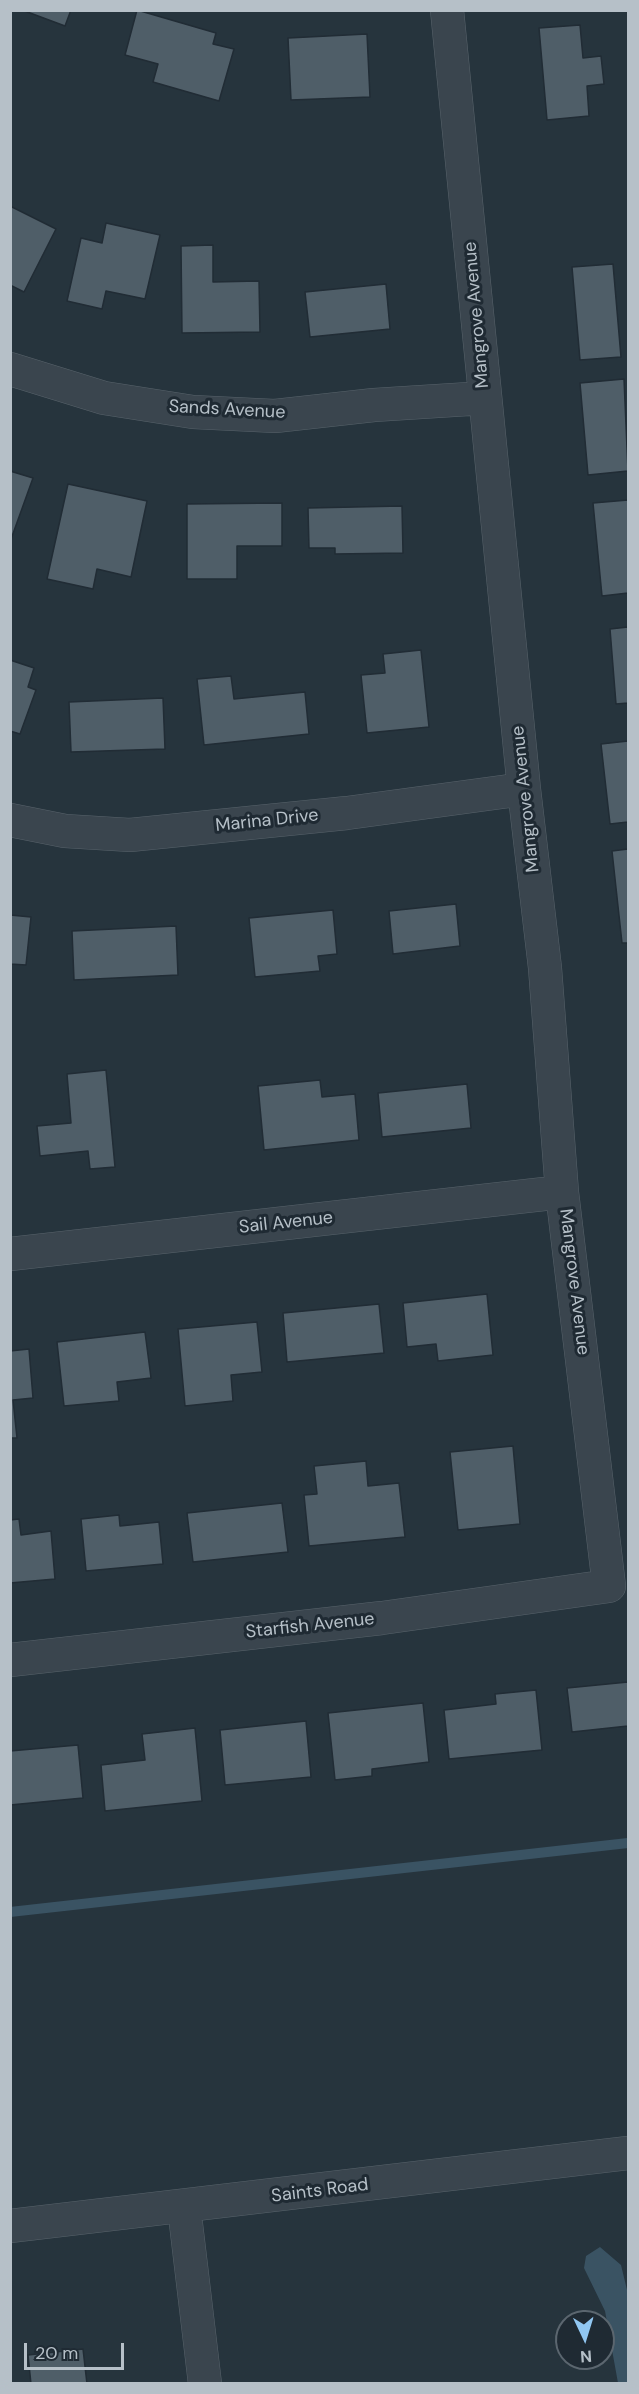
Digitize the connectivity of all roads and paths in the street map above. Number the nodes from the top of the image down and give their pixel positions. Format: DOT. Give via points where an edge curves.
graph roads {
  1 [pos="447,10"];
  2 [pos="10,369"];
  3 [pos="484,398"];
  4 [pos="524,789"];
  5 [pos="10,820"];
  6 [pos="562,1192"];
  7 [pos="10,1254"];
  8 [pos="609,1586"];
  9 [pos="10,1660"];
  10 [pos="628,2152"];
  11 [pos="184,2207"];
  12 [pos="10,2226"];
  13 [pos="205,2384"];
  1 -- 3 [label="street, Mangrove Avenue"];
  2 -- 3 [label="street, Sands Avenue" via="104,398 193,412 275,416"];
  3 -- 4 [label="street, Mangrove Avenue"];
  4 -- 5 [label="street, Marina Drive" via="347,813 130,835 66,831"];
  4 -- 6 [label="street, Mangrove Avenue" via="545,968"];
  6 -- 7 [label="street, Sail Avenue"];
  6 -- 8 [label="street, Mangrove Avenue"];
  8 -- 9 [label="street, Starfish Avenue" via="382,1618"];
  10 -- 11 [label="street, Saints Road"];
  11 -- 12 [label="street, Saints Road"];
  11 -- 13 [label="street"];
}
